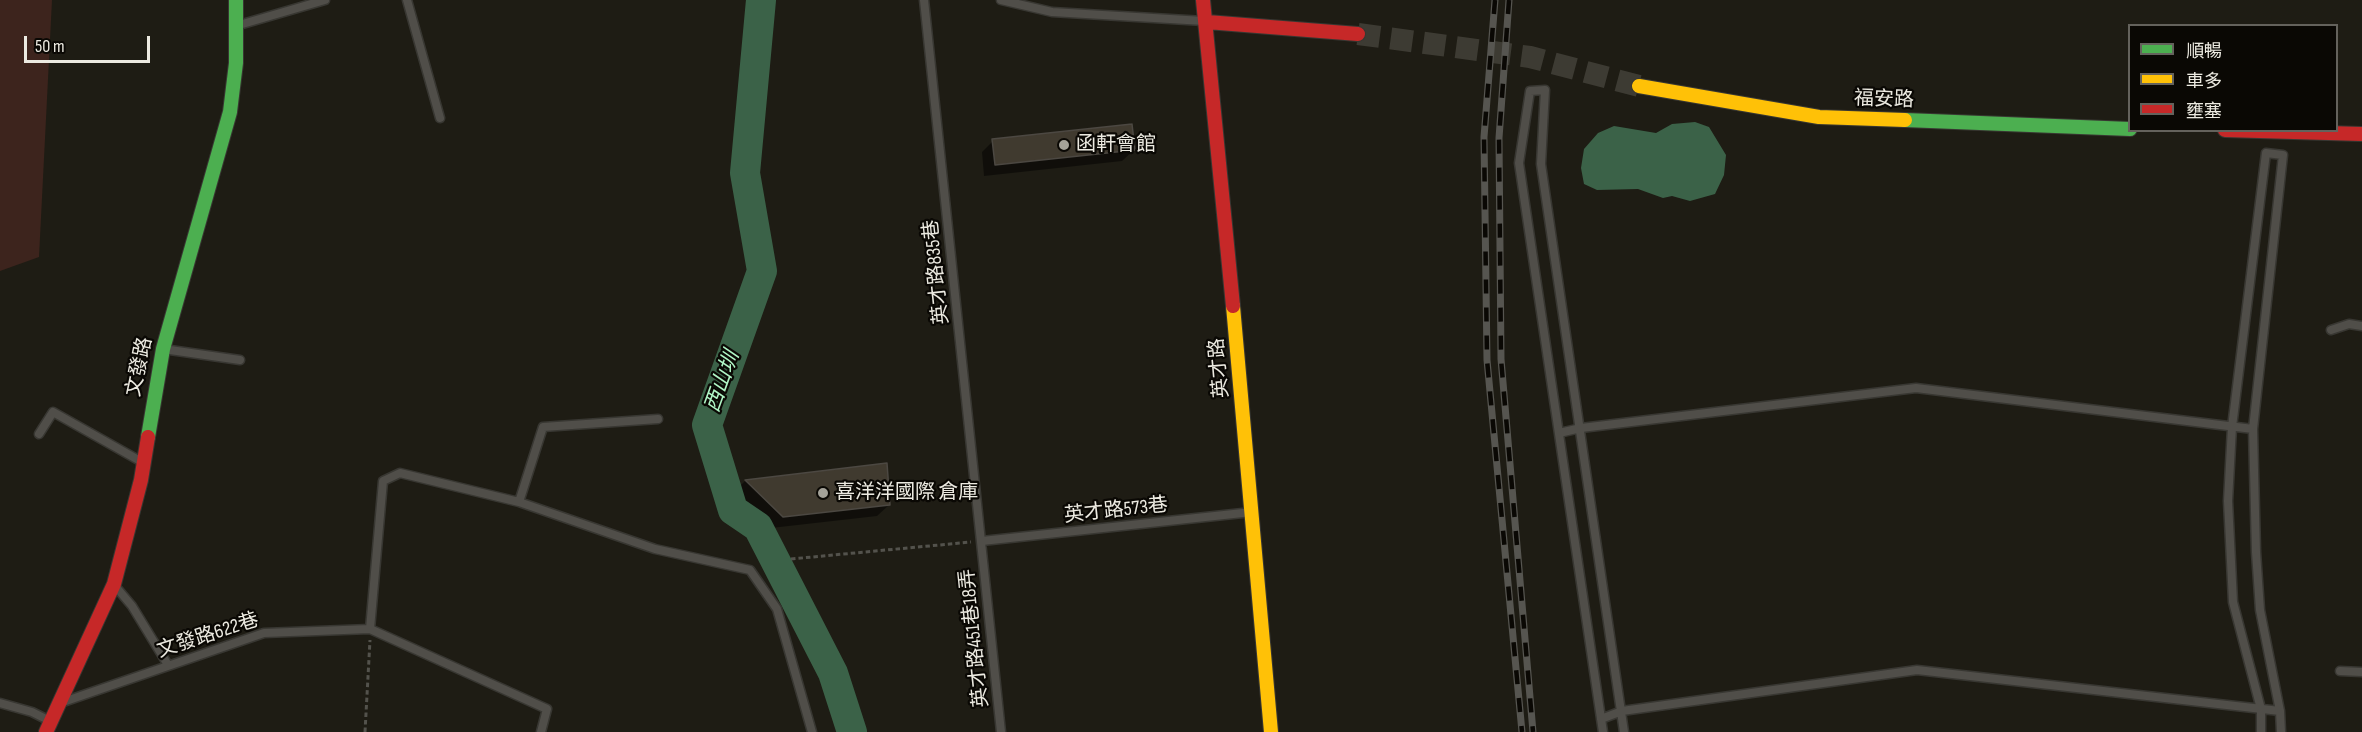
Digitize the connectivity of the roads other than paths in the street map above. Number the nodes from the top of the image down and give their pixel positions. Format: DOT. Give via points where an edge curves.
graph roads {
  1 [pos="236,0"];
  2 [pos="325,0"];
  3 [pos="407,0"];
  4 [pos="924,0"];
  5 [pos="1001,0"];
  6 [pos="1203,0"];
  7 [pos="1207,22"];
  8 [pos="238,25"];
  9 [pos="1358,34"];
  10 [pos="1639,86"];
  11 [pos="440,118"];
  12 [pos="2128,129"];
  13 [pos="2294,132"];
  14 [pos="2362,134"];
  15 [pos="2362,326"];
  16 [pos="2331,330"];
  17 [pos="163,349"];
  18 [pos="240,360"];
  19 [pos="658,419"];
  20 [pos="2232,427"];
  21 [pos="1581,428"];
  22 [pos="2253,429"];
  23 [pos="1559,433"];
  24 [pos="39,434"];
  25 [pos="143,463"];
  26 [pos="519,502"];
  27 [pos="1253,512"];
  28 [pos="982,542"];
  29 [pos="114,584"];
  30 [pos="370,629"];
  31 [pos="168,665"];
  32 [pos="2340,671"];
  33 [pos="2362,672"];
  34 [pos="61,702"];
  35 [pos="0,703"];
  36 [pos="2261,709"];
  37 [pos="1622,711"];
  38 [pos="2280,711"];
  39 [pos="1601,719"];
  40 [pos="48,727"];
  41 [pos="541,732"];
  42 [pos="812,732"];
  43 [pos="1001,732"];
  44 [pos="1271,732"];
  45 [pos="1603,732"];
  46 [pos="1624,732"];
  47 [pos="2261,732"];
  48 [pos="2281,732"];
  1 -- 8 [label="street, 文發路"];
  2 -- 8 [label="lane"];
  3 -- 11 [label="lane"];
  4 -- 28 [label="lane, 英才路835巷"];
  5 -- 7 [label="lane" via="1052,12"];
  6 -- 7 [label="street, 英才路"];
  7 -- 9 [label="street"];
  7 -- 27 [label="street, 英才路"];
  8 -- 17 [label="street, 文發路" via="230,112"];
  10 -- 12 [label="street, 福安路" via="1819,117"];
  13 -- 14 [label="street"];
  15 -- 16 [label="lane" via="2349,324"];
  17 -- 18 [label="lane"];
  17 -- 25 [label="street, 文發路"];
  19 -- 26 [label="lane" via="543,427"];
  20 -- 21 [label="lane" via="1916,388"];
  20 -- 22 [label="lane"];
  20 -- 22 [label="lane" via="2266,153 2283,155"];
  20 -- 36 [label="lane" via="2228,501 2233,602"];
  21 -- 23 [label="lane"];
  21 -- 23 [label="lane" via="1541,164 1545,90 1530,91 1518,163"];
  21 -- 37 [label="lane"];
  22 -- 38 [label="lane" via="2260,610"];
  23 -- 39 [label="lane"];
  24 -- 25 [label="lane" via="53,412"];
  25 -- 29 [label="street, 文發路"];
  26 -- 30 [label="lane" via="400,473 383,481"];
  26 -- 42 [label="lane" via="656,549 750,570 777,609"];
  27 -- 28 [label="lane, 英才路573巷"];
  27 -- 44 [label="street, 英才路"];
  28 -- 43 [label="lane, 英才路451巷18弄"];
  29 -- 31 [label="lane"];
  29 -- 34 [label="street, 文發路"];
  30 -- 31 [label="lane, 文發路622巷" via="264,633"];
  30 -- 41 [label="lane" via="547,709"];
  31 -- 34 [label="lane, 文發路622巷"];
  32 -- 33 [label="lane"];
  34 -- 40 [label="street, 文發路"];
  35 -- 40 [label="lane" via="32,712"];
  36 -- 37 [label="lane" via="1917,670"];
  36 -- 38 [label="lane"];
  36 -- 47 [label="lane"];
  37 -- 39 [label="lane"];
  37 -- 46 [label="lane"];
  38 -- 48 [label="lane"];
  39 -- 45 [label="lane"];
}
